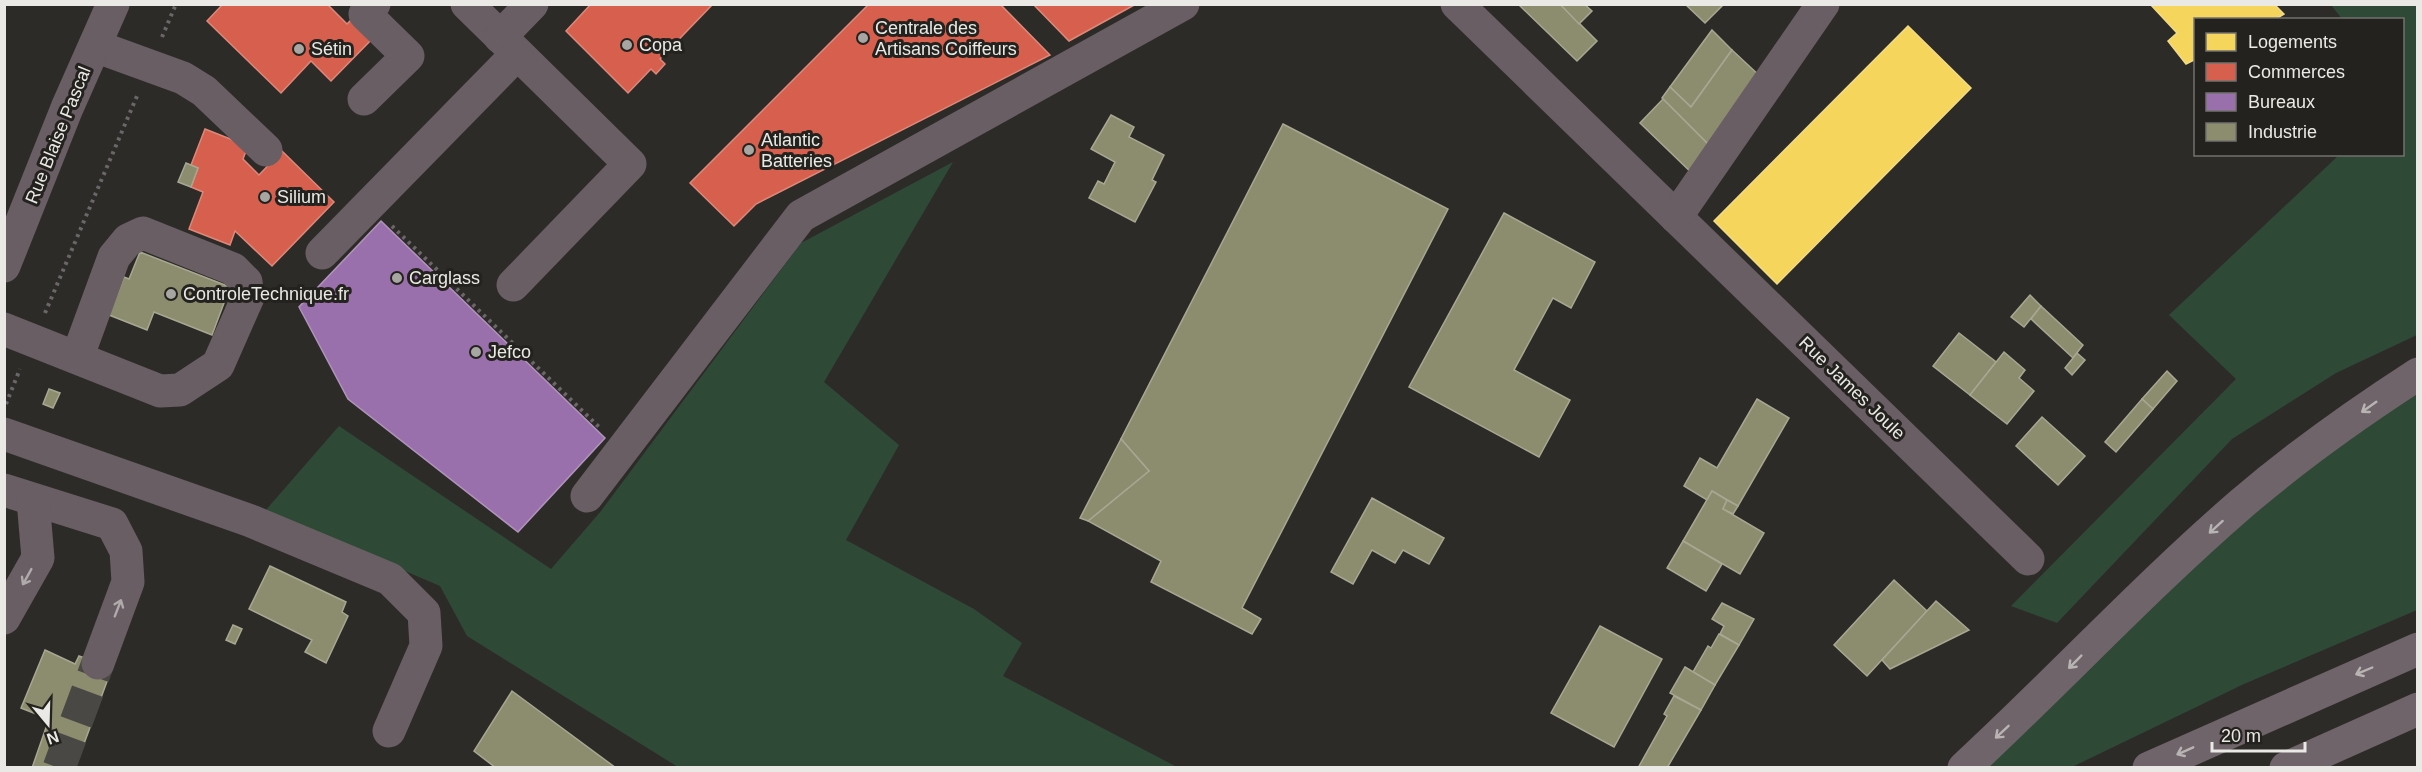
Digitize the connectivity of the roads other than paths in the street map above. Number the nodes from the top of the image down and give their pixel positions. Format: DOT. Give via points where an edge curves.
graph roads {
  1 [pos="113,4"];
  2 [pos="374,4"];
  3 [pos="467,4"];
  4 [pos="532,4"];
  5 [pos="1183,4"];
  6 [pos="1457,4"];
  7 [pos="1822,4"];
  8 [pos="95,46"];
  9 [pos="508,46"];
  10 [pos="363,99"];
  11 [pos="266,150"];
  12 [pos="1677,217"];
  13 [pos="322,253"];
  14 [pos="4,266"];
  15 [pos="513,285"];
  16 [pos="19,334"];
  17 [pos="77,358"];
  18 [pos="2418,374"];
  19 [pos="4,434"];
  20 [pos="19,495"];
  21 [pos="587,496"];
  22 [pos="2028,559"];
  23 [pos="4,618"];
  24 [pos="2418,649"];
  25 [pos="98,663"];
  26 [pos="2418,709"];
  27 [pos="389,731"];
  28 [pos="1964,768"];
  29 [pos="2149,768"];
  30 [pos="2286,768"];
  1 -- 8 [label="street, Rue Blaise Pascal"];
  2 -- 10 [label="street" via="365,14 408,56"];
  3 -- 9 [label="street"];
  4 -- 9 [label="street"];
  5 -- 21 [label="street" via="801,216"];
  6 -- 12 [label="street, Rue James Joule"];
  7 -- 12 [label="street"];
  8 -- 11 [label="street" via="183,78 204,91"];
  8 -- 14 [label="street, Rue Blaise Pascal"];
  9 -- 13 [label="street" via="370,205"];
  9 -- 15 [label="street" via="630,164"];
  12 -- 22 [label="street, Rue James Joule"];
  16 -- 17 [label="street"];
  17 -- 17 [label="street" via="160,392 180,390 218,365 248,297 246,282 234,269 143,233 128,240 114,257"];
  18 -- 28 [label="highway, one-way" via="2310,448 2241,503"];
  19 -- 27 [label="street" via="251,521 390,579 424,613 426,646"];
  20 -- 23 [label="street, one-way" via="38,558"];
  25 -- 20 [label="street, one-way" via="128,582 126,551 112,524"];
  24 -- 29 [label="highway, one-way"];
  26 -- 30 [label="highway"];
}
